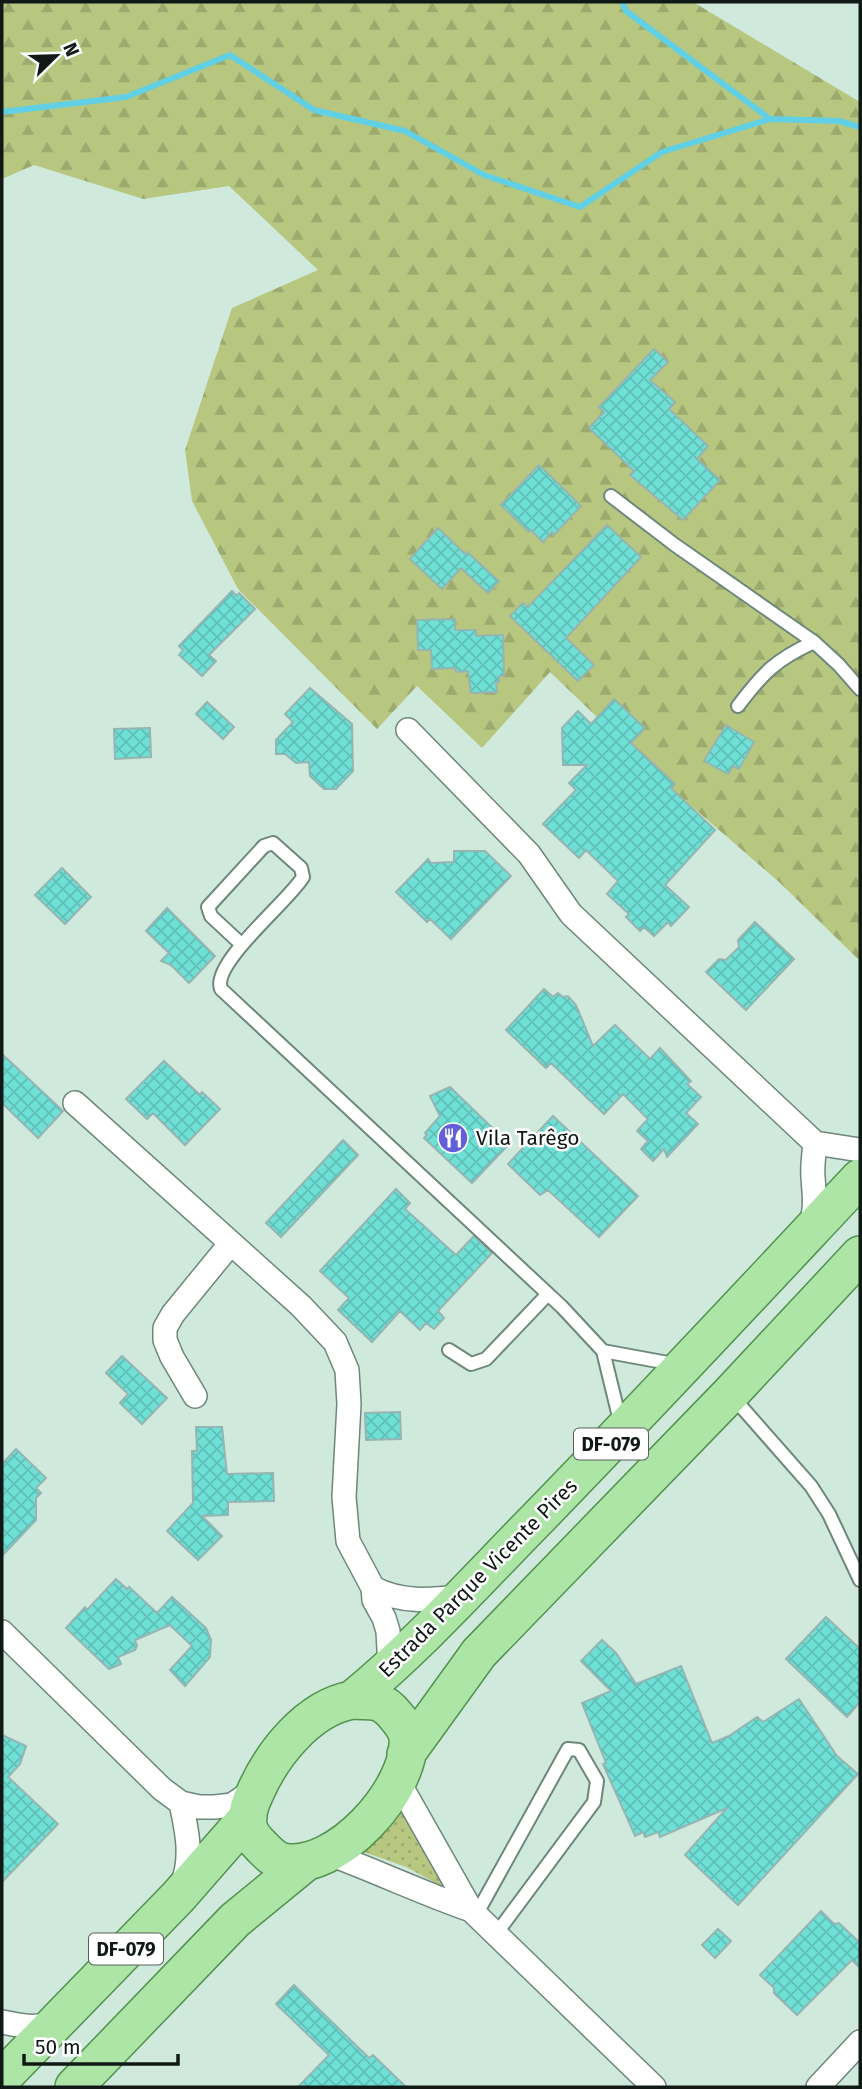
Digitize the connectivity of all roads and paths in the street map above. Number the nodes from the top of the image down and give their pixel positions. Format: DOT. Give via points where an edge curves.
graph roads {
  1 [pos="611,496"];
  2 [pos="814,642"];
  3 [pos="860,689"];
  4 [pos="738,706"];
  5 [pos="408,730"];
  6 [pos="241,944"];
  7 [pos="75,1103"];
  8 [pos="815,1143"];
  9 [pos="860,1150"];
  10 [pos="860,1178"];
  11 [pos="807,1236"];
  12 [pos="231,1243"];
  13 [pos="860,1255"];
  14 [pos="548,1294"];
  15 [pos="449,1350"];
  16 [pos="603,1351"];
  17 [pos="685,1366"];
  18 [pos="730,1394"];
  19 [pos="195,1396"];
  20 [pos="622,1432"];
  21 [pos="860,1580"];
  22 [pos="373,1588"];
  23 [pos="460,1597"];
  24 [pos="2,1632"];
  25 [pos="390,1669"];
  26 [pos="352,1700"];
  27 [pos="402,1767"];
  28 [pos="181,1803"];
  29 [pos="253,1803"];
  30 [pos="317,1857"];
  31 [pos="178,1897"];
  32 [pos="473,1912"];
  33 [pos="496,1934"];
  34 [pos="2,2022"];
  35 [pos="54,2023"];
  36 [pos="860,2042"];
  37 [pos="2,2078"];
  38 [pos="74,2087"];
  39 [pos="654,2087"];
  40 [pos="818,2087"];
  1 -- 2 [label="lane"];
  2 -- 3 [label="lane"];
  2 -- 4 [label="lane" via="785,655 760,676"];
  5 -- 8 [label="street" via="529,854 570,914"];
  6 -- 6 [label="lane" via="211,916 208,907 264,846 273,843 301,868 303,877"];
  6 -- 14 [label="lane" via="220,976 221,989"];
  7 -- 12 [label="street"];
  8 -- 9 [label="street"];
  8 -- 11 [label="street" via="816,1196"];
  10 -- 11 [label="main road, Estrada Parque Vicente Pires / DF-079"];
  11 -- 17 [label="main road, Estrada Parque Vicente Pires / DF-079"];
  12 -- 19 [label="street" via="165,1328 172,1357"];
  12 -- 22 [label="street" via="326,1331 341,1353 349,1404 344,1497 348,1541"];
  13 -- 18 [label="main road, DF-079"];
  14 -- 15 [label="lane" via="486,1359 471,1364"];
  14 -- 16 [label="lane"];
  16 -- 17 [label="lane"];
  16 -- 20 [label="lane"];
  17 -- 20 [label="main road, Estrada Parque Vicente Pires / DF-079"];
  18 -- 21 [label="lane" via="811,1486"];
  18 -- 27 [label="main road, DF-079" via="479,1653"];
  20 -- 23 [label="main road, Estrada Parque Vicente Pires / DF-079"];
  22 -- 23 [label="street" via="402,1598"];
  22 -- 25 [label="street" via="388,1631"];
  23 -- 25 [label="main road, Estrada Parque Vicente Pires / DF-079"];
  24 -- 28 [label="street"];
  25 -- 26 [label="main road, Estrada Parque Vicente Pires / DF-079"];
  26 -- 27 [label="main road" via="378,1702 403,1725 408,1737"];
  26 -- 29 [label="main road, DF-079" via="296,1732 272,1759"];
  27 -- 30 [label="main road, DF-079" via="373,1818"];
  27 -- 32 [label="street"];
  28 -- 29 [label="street" via="199,1807"];
  28 -- 31 [label="street" via="189,1868"];
  29 -- 30 [label="main road" via="248,1828 271,1856 282,1862"];
  29 -- 31 [label="main road, DF-079"];
  30 -- 32 [label="street" via="370,1869"];
  30 -- 38 [label="main road, DF-079" via="234,1920"];
  31 -- 35 [label="main road, DF-079"];
  32 -- 33 [label="street"];
  32 -- 33 [label="lane" via="568,1749 579,1750 597,1781 594,1802"];
  33 -- 39 [label="street"];
  34 -- 35 [label="street" via="28,2028"];
  35 -- 37 [label="main road, DF-079"];
  36 -- 40 [label="street"];
}
